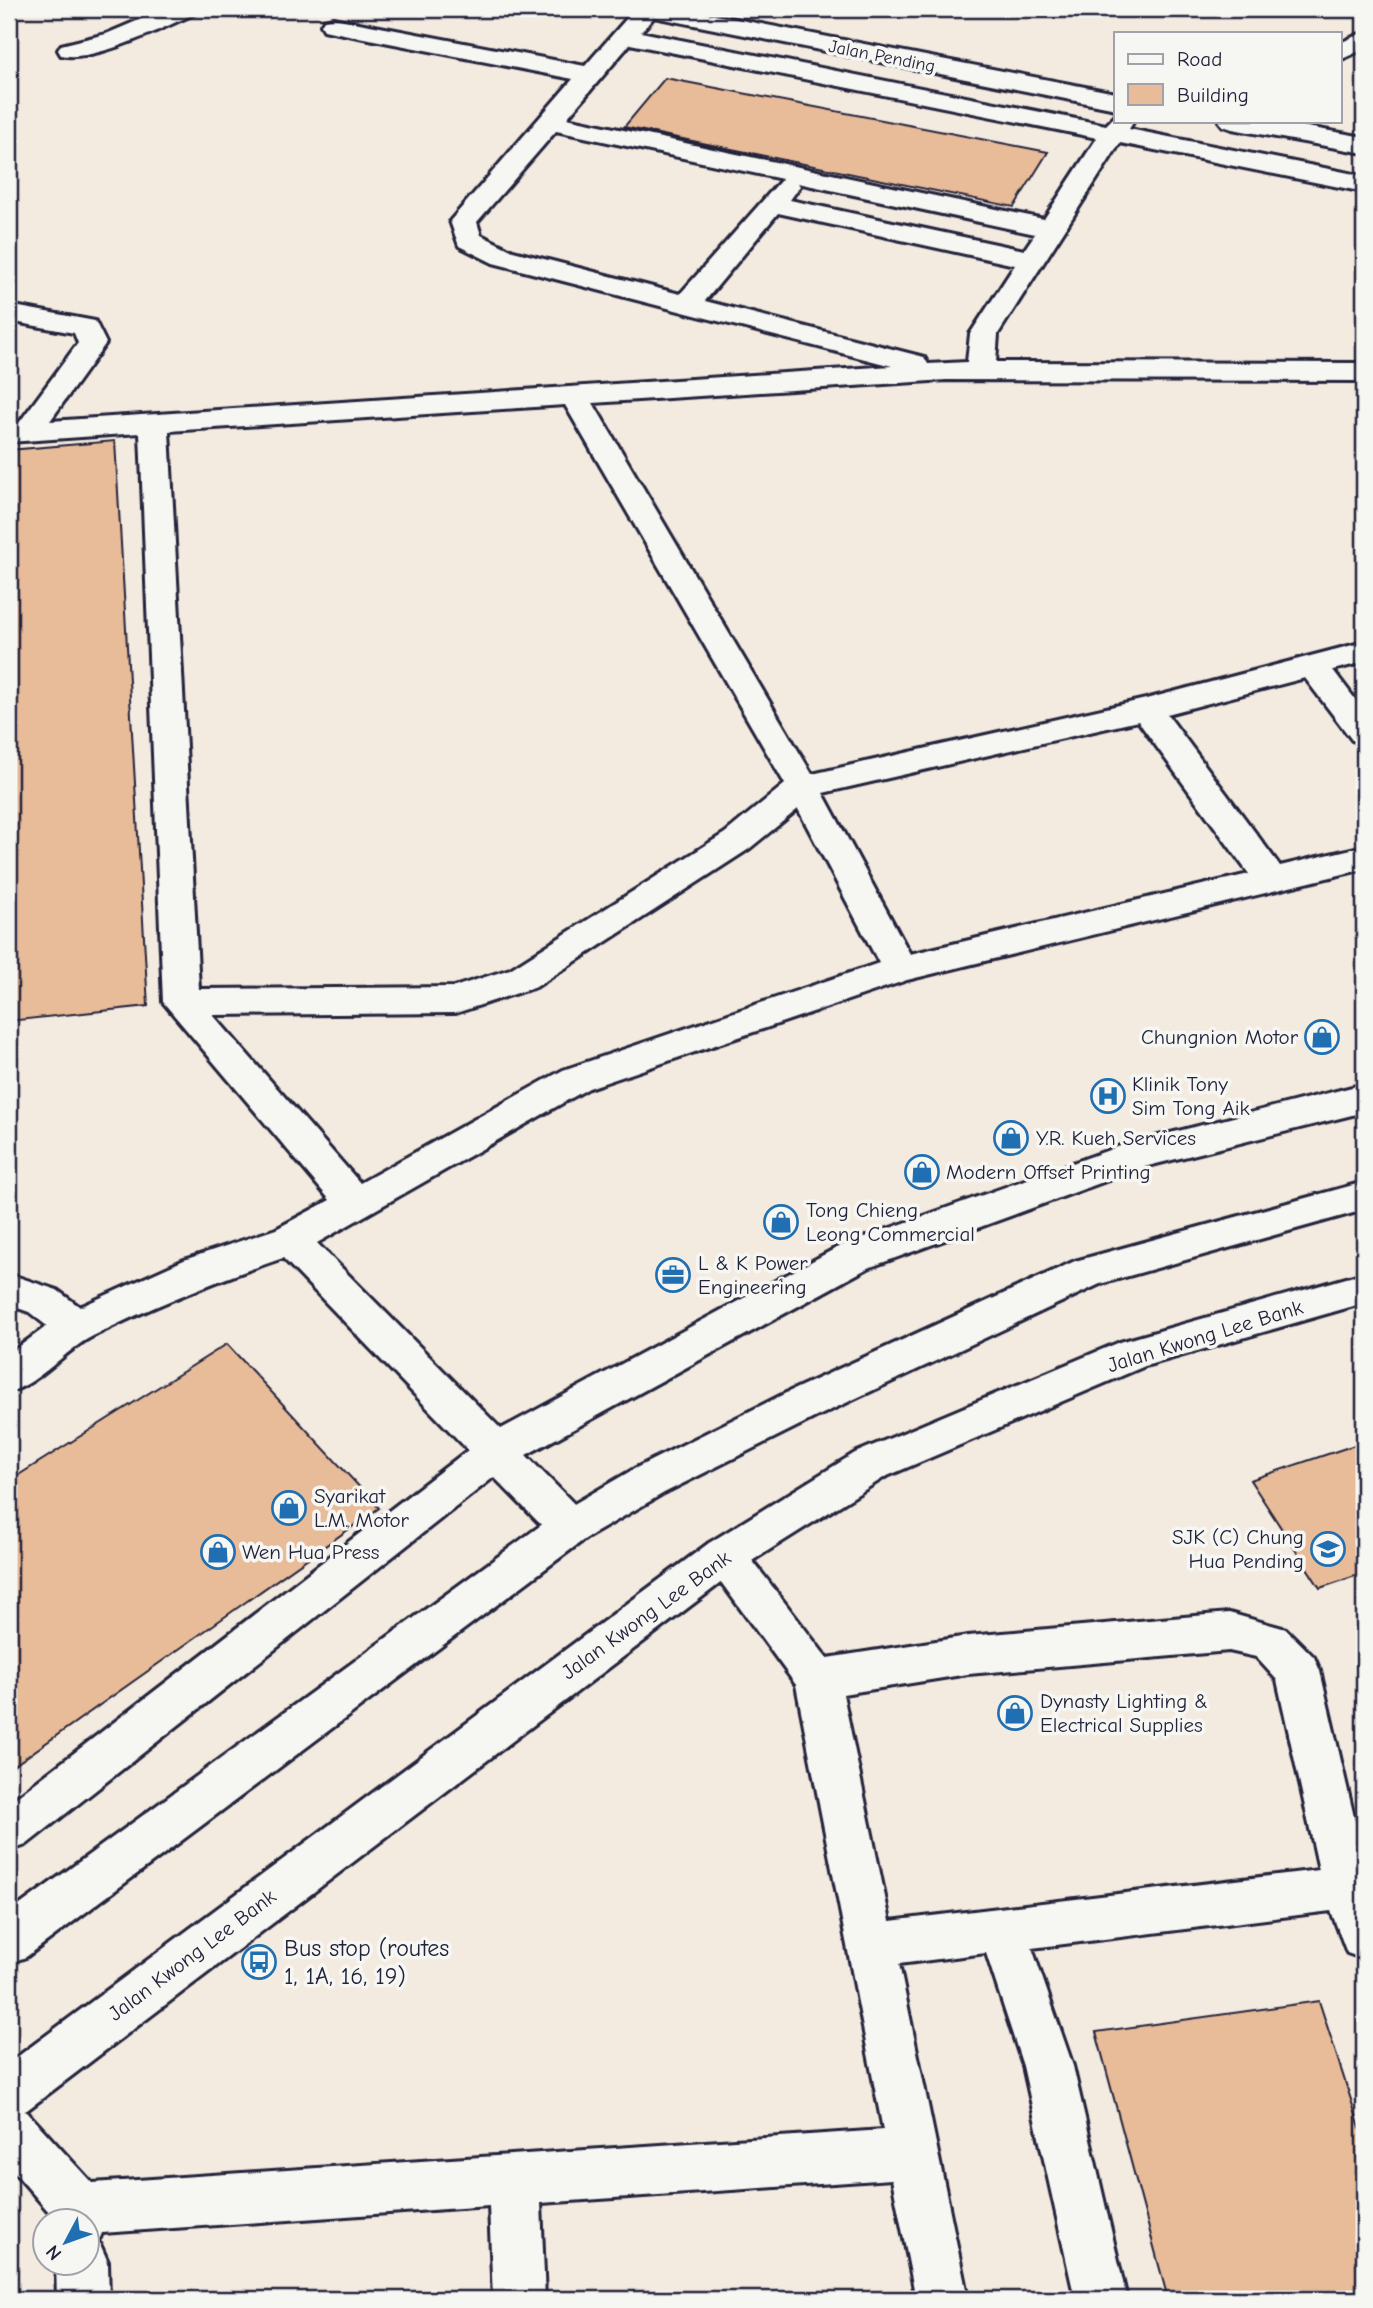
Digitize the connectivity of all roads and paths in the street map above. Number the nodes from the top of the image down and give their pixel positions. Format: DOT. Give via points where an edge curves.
graph roads {
  1 [pos="185,9"];
  2 [pos="648,9"];
  3 [pos="731,18"];
  4 [pos="332,25"];
  5 [pos="625,36"];
  6 [pos="1364,39"];
  7 [pos="70,50"];
  8 [pos="1342,52"];
  9 [pos="592,75"];
  10 [pos="1114,101"];
  11 [pos="550,122"];
  12 [pos="1264,123"];
  13 [pos="1117,128"];
  14 [pos="1364,145"];
  15 [pos="796,175"];
  16 [pos="1364,184"];
  17 [pos="772,204"];
  18 [pos="1051,229"];
  19 [pos="1031,260"];
  20 [pos="687,304"];
  21 [pos="9,313"];
  22 [pos="981,370"];
  23 [pos="946,371"];
  24 [pos="1364,372"];
  25 [pos="575,397"];
  26 [pos="154,424"];
  27 [pos="18,432"];
  28 [pos="1364,652"];
  29 [pos="1313,666"];
  30 [pos="1146,709"];
  31 [pos="1364,733"];
  32 [pos="803,787"];
  33 [pos="1364,858"];
  34 [pos="1272,880"];
  35 [pos="900,969"];
  36 [pos="181,1002"];
  37 [pos="1364,1098"];
  38 [pos="1364,1196"];
  39 [pos="355,1203"];
  40 [pos="290,1240"];
  41 [pos="1364,1288"];
  42 [pos="9,1289"];
  43 [pos="76,1326"];
  44 [pos="9,1376"];
  45 [pos="497,1451"];
  46 [pos="570,1527"];
  47 [pos="724,1556"];
  48 [pos="817,1679"];
  49 [pos="9,1830"];
  50 [pos="1347,1888"];
  51 [pos="1002,1929"];
  52 [pos="1364,1937"];
  53 [pos="9,1941"];
  54 [pos="870,1945"];
  55 [pos="9,2093"];
  56 [pos="9,2129"];
  57 [pos="913,2153"];
  58 [pos="514,2179"];
  59 [pos="74,2206"];
  60 [pos="102,2213"];
  61 [pos="82,2276"];
  62 [pos="83,2299"];
  63 [pos="519,2299"];
  64 [pos="942,2299"];
  65 [pos="1101,2299"];
  1 -- 7 [label="street" via="114,40"];
  2 -- 3 [label="street, Jalan Pending"];
  2 -- 5 [label="street"];
  3 -- 10 [label="street, Jalan Pending"];
  4 -- 9 [label="street"];
  5 -- 9 [label="street"];
  5 -- 13 [label="street"];
  6 -- 8 [label="street"];
  9 -- 11 [label="street"];
  11 -- 15 [label="street"];
  11 -- 20 [label="street" via="463,221 469,240 503,257"];
  12 -- 14 [label="street"];
  13 -- 16 [label="street"];
  13 -- 18 [label="street"];
  15 -- 17 [label="street"];
  15 -- 18 [label="street"];
  17 -- 19 [label="street"];
  17 -- 20 [label="street"];
  18 -- 19 [label="street"];
  19 -- 22 [label="street" via="984,334"];
  20 -- 23 [label="street"];
  21 -- 27 [label="street" via="85,327 92,343"];
  22 -- 23 [label="street"];
  22 -- 24 [label="street"];
  23 -- 25 [label="street"];
  25 -- 26 [label="street"];
  25 -- 32 [label="street"];
  26 -- 27 [label="street"];
  26 -- 36 [label="street"];
  28 -- 29 [label="street"];
  29 -- 30 [label="street"];
  29 -- 31 [label="street"];
  30 -- 32 [label="street"];
  30 -- 34 [label="street"];
  32 -- 35 [label="street"];
  32 -- 36 [label="street" via="737,841 523,978 456,1000"];
  33 -- 34 [label="street"];
  34 -- 35 [label="street"];
  35 -- 39 [label="street" via="576,1079"];
  36 -- 39 [label="street"];
  37 -- 45 [label="street" via="1138,1155 854,1257"];
  38 -- 46 [label="street" via="1089,1272 800,1405 649,1481"];
  39 -- 40 [label="street"];
  40 -- 43 [label="street" via="198,1271"];
  40 -- 45 [label="street"];
  41 -- 47 [label="street, Jalan Kwong Lee Bank" via="1134,1353 870,1465"];
  42 -- 43 [label="street" via="43,1301"];
  43 -- 44 [label="street"];
  45 -- 46 [label="street"];
  45 -- 49 [label="street"];
  46 -- 53 [label="street"];
  47 -- 48 [label="street"];
  47 -- 55 [label="street, Jalan Kwong Lee Bank"];
  48 -- 50 [label="street" via="968,1655 1216,1633 1270,1642 1298,1671"];
  48 -- 54 [label="street"];
  50 -- 51 [label="street"];
  50 -- 52 [label="street"];
  51 -- 54 [label="street"];
  51 -- 65 [label="street" via="1048,2066"];
  54 -- 57 [label="street"];
  56 -- 59 [label="street"];
  57 -- 58 [label="street"];
  57 -- 64 [label="street"];
  58 -- 60 [label="street"];
  58 -- 63 [label="street"];
  61 -- 62 [label="street"];
}
